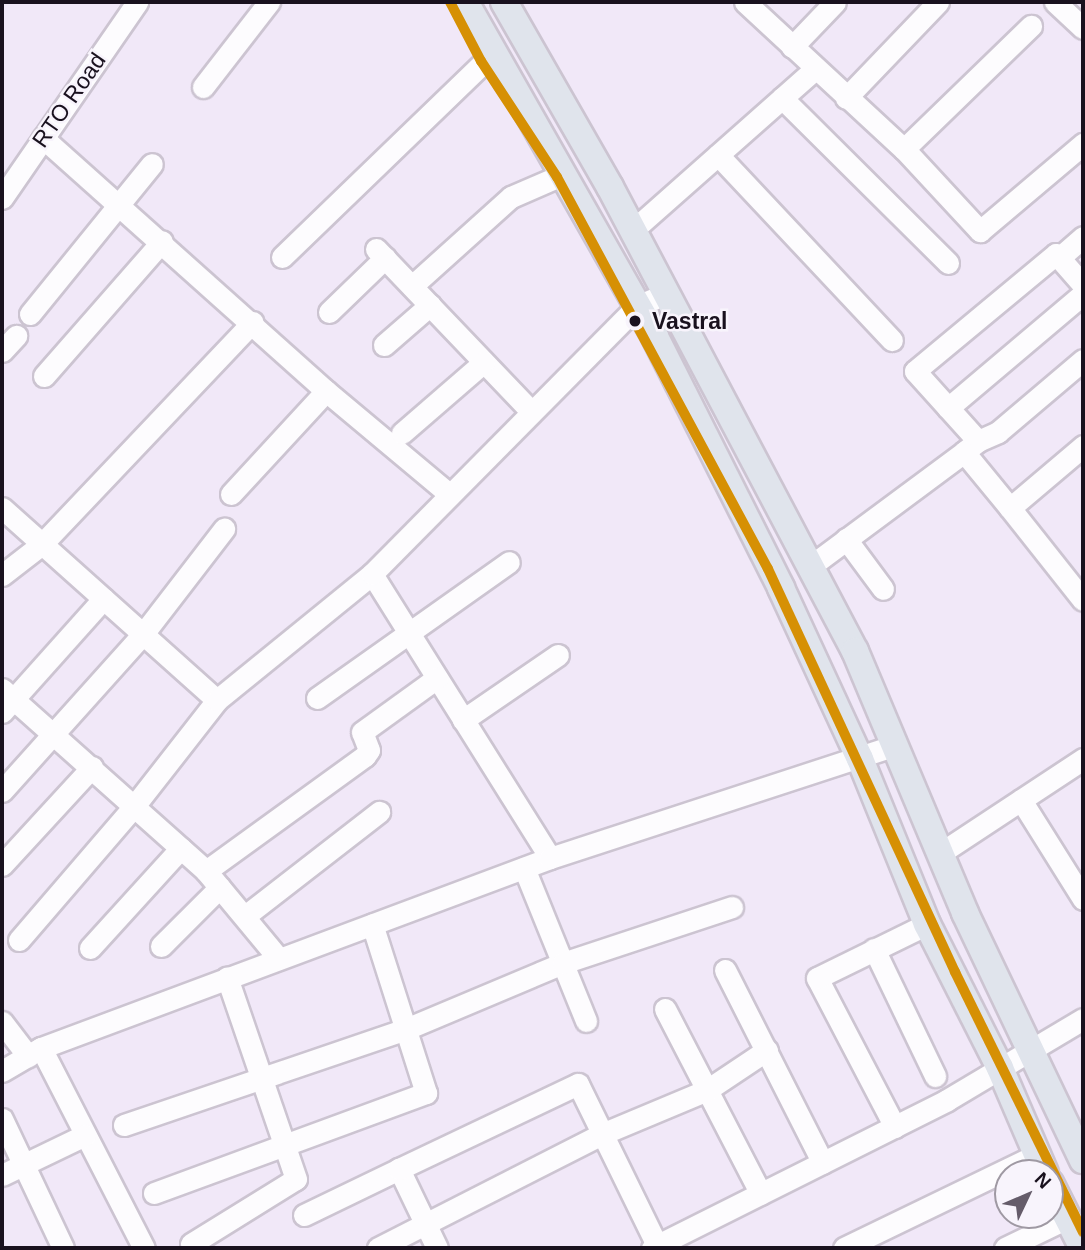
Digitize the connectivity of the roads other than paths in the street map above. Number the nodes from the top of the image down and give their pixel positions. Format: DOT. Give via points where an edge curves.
graph roads {
  1 [pos="137,2"];
  2 [pos="270,2"];
  3 [pos="465,2"];
  4 [pos="504,2"];
  5 [pos="745,2"];
  6 [pos="835,2"];
  7 [pos="938,2"];
  8 [pos="1055,2"];
  9 [pos="1031,26"];
  10 [pos="1083,28"];
  11 [pos="792,47"];
  12 [pos="493,53"];
  13 [pos="814,70"];
  14 [pos="203,87"];
  15 [pos="782,98"];
  16 [pos="846,98"];
  17 [pos="43,138"];
  18 [pos="1083,144"];
  19 [pos="904,149"];
  20 [pos="718,155"];
  21 [pos="152,164"];
  22 [pos="556,177"];
  23 [pos="2,198"];
  24 [pos="119,204"];
  25 [pos="633,230"];
  26 [pos="1083,237"];
  27 [pos="162,241"];
  28 [pos="282,257"];
  29 [pos="1059,258"];
  30 [pos="948,263"];
  31 [pos="1083,285"];
  32 [pos="412,286"];
  33 [pos="667,293"];
  34 [pos="1083,294"];
  35 [pos="430,305"];
  36 [pos="637,306"];
  37 [pos="328,313"];
  38 [pos="30,314"];
  39 [pos="253,322"];
  40 [pos="892,340"];
  41 [pos="384,345"];
  42 [pos="1083,360"];
  43 [pos="484,362"];
  44 [pos="44,376"];
  45 [pos="326,391"];
  46 [pos="948,408"];
  47 [pos="531,411"];
  48 [pos="402,433"];
  49 [pos="1083,446"];
  50 [pos="971,447"];
  51 [pos="448,493"];
  52 [pos="231,495"];
  53 [pos="2,508"];
  54 [pos="1010,508"];
  55 [pos="224,529"];
  56 [pos="846,540"];
  57 [pos="41,544"];
  58 [pos="509,562"];
  59 [pos="812,565"];
  60 [pos="372,573"];
  61 [pos="2,575"];
  62 [pos="883,589"];
  63 [pos="103,599"];
  64 [pos="1083,600"];
  65 [pos="408,631"];
  66 [pos="143,634"];
  67 [pos="558,655"];
  68 [pos="437,677"];
  69 [pos="317,698"];
  70 [pos="6,700"];
  71 [pos="217,700"];
  72 [pos="463,720"];
  73 [pos="54,734"];
  74 [pos="895,745"];
  75 [pos="860,759"];
  76 [pos="1083,759"];
  77 [pos="92,767"];
  78 [pos="2,791"];
  79 [pos="1021,800"];
  80 [pos="135,805"];
  81 [pos="379,812"];
  82 [pos="181,848"];
  83 [pos="939,854"];
  84 [pos="550,858"];
  85 [pos="2,865"];
  86 [pos="524,868"];
  87 [pos="213,879"];
  88 [pos="1083,899"];
  89 [pos="732,907"];
  90 [pos="245,916"];
  91 [pos="372,924"];
  92 [pos="927,924"];
  93 [pos="19,940"];
  94 [pos="161,946"];
  95 [pos="90,948"];
  96 [pos="874,949"];
  97 [pos="279,959"];
  98 [pos="563,963"];
  99 [pos="725,970"];
  100 [pos="228,978"];
  101 [pos="665,1009"];
  102 [pos="1083,1019"];
  103 [pos="586,1021"];
  104 [pos="2,1022"];
  105 [pos="405,1028"];
  106 [pos="1030,1047"];
  107 [pos="767,1050"];
  108 [pos="34,1052"];
  109 [pos="1000,1068"];
  110 [pos="2,1071"];
  111 [pos="936,1076"];
  112 [pos="261,1077"];
  113 [pos="707,1090"];
  114 [pos="2,1119"];
  115 [pos="124,1125"];
  116 [pos="895,1127"];
  117 [pos="603,1134"];
  118 [pos="85,1135"];
  119 [pos="283,1142"];
  120 [pos="1039,1159"];
  121 [pos="1083,1160"];
  122 [pos="823,1163"];
  123 [pos="23,1165"];
  124 [pos="399,1169"];
  125 [pos="2,1175"];
  126 [pos="994,1184"];
  127 [pos="154,1193"];
  128 [pos="761,1194"];
  129 [pos="1064,1210"];
  130 [pos="304,1215"];
  131 [pos="1068,1218"];
  132 [pos="425,1225"];
  133 [pos="191,1244"];
  134 [pos="655,1247"];
  135 [pos="63,1248"];
  136 [pos="144,1248"];
  137 [pos="378,1248"];
  138 [pos="437,1248"];
  139 [pos="844,1248"];
  140 [pos="1005,1248"];
  141 [pos="1083,1248"];
  1 -- 17 [label="street, RTO Road"];
  2 -- 14 [label="street"];
  3 -- 12 [label="main road"];
  4 -- 25 [label="main road"];
  5 -- 11 [label="street"];
  6 -- 11 [label="street"];
  7 -- 16 [label="street"];
  8 -- 10 [label="street"];
  9 -- 19 [label="street"];
  11 -- 13 [label="street"];
  12 -- 28 [label="street"];
  12 -- 36 [label="main road"];
  13 -- 15 [label="street"];
  13 -- 16 [label="street"];
  15 -- 20 [label="street"];
  15 -- 30 [label="street"];
  16 -- 19 [label="street"];
  17 -- 23 [label="street, RTO Road"];
  17 -- 24 [label="street"];
  18 -- 19 [label="street" via="980,231"];
  20 -- 25 [label="street"];
  20 -- 40 [label="street"];
  21 -- 24 [label="street"];
  22 -- 32 [label="street" via="511,197"];
  24 -- 27 [label="street"];
  24 -- 38 [label="street"];
  25 -- 33 [label="main road"];
  26 -- 29 [label="street"];
  27 -- 39 [label="street"];
  27 -- 44 [label="street"];
  29 -- 31 [label="street"];
  29 -- 46 [label="street" via="1056,254 915,371"];
  32 -- 35 [label="street"];
  32 -- 37 [label="street" via="380,254"];
  33 -- 36 [label="street"];
  33 -- 59 [label="main road"];
  34 -- 46 [label="street"];
  35 -- 41 [label="street"];
  35 -- 43 [label="street"];
  36 -- 47 [label="street"];
  36 -- 75 [label="main road" via="781,588"];
  39 -- 45 [label="street"];
  39 -- 57 [label="street"];
  42 -- 50 [label="street" via="998,432"];
  43 -- 47 [label="street"];
  43 -- 48 [label="street"];
  45 -- 51 [label="street"];
  45 -- 52 [label="street"];
  46 -- 50 [label="street"];
  47 -- 51 [label="street"];
  49 -- 54 [label="street"];
  50 -- 54 [label="street"];
  50 -- 56 [label="street"];
  51 -- 60 [label="street"];
  53 -- 57 [label="street"];
  54 -- 64 [label="street"];
  55 -- 66 [label="street"];
  56 -- 59 [label="street"];
  56 -- 62 [label="street"];
  57 -- 61 [label="street"];
  57 -- 63 [label="street"];
  58 -- 65 [label="street"];
  59 -- 74 [label="main road"];
  60 -- 65 [label="street"];
  60 -- 71 [label="street"];
  63 -- 66 [label="street"];
  63 -- 70 [label="street"];
  65 -- 68 [label="street"];
  65 -- 69 [label="street"];
  66 -- 71 [label="street"];
  66 -- 73 [label="street"];
  67 -- 72 [label="street"];
  68 -- 72 [label="street"];
  68 -- 87 [label="street" via="362,732 369,750 365,756"];
  70 -- 73 [label="street"];
  71 -- 80 [label="street"];
  72 -- 84 [label="street"];
  73 -- 77 [label="street"];
  73 -- 78 [label="street"];
  74 -- 75 [label="street"];
  74 -- 83 [label="main road"];
  75 -- 84 [label="street"];
  75 -- 92 [label="main road"];
  76 -- 79 [label="street"];
  77 -- 80 [label="street"];
  77 -- 85 [label="street"];
  79 -- 83 [label="street"];
  79 -- 88 [label="street"];
  80 -- 82 [label="street"];
  80 -- 93 [label="street"];
  81 -- 90 [label="street"];
  82 -- 87 [label="street"];
  82 -- 95 [label="street"];
  83 -- 106 [label="main road"];
  84 -- 86 [label="street"];
  86 -- 91 [label="street"];
  86 -- 98 [label="street"];
  87 -- 90 [label="street"];
  87 -- 94 [label="street"];
  89 -- 98 [label="street"];
  90 -- 97 [label="street"];
  91 -- 97 [label="street"];
  91 -- 105 [label="street"];
  92 -- 96 [label="street"];
  92 -- 109 [label="main road"];
  96 -- 111 [label="street"];
  96 -- 116 [label="street" via="817,978"];
  97 -- 100 [label="street"];
  98 -- 103 [label="street"];
  98 -- 105 [label="street"];
  99 -- 107 [label="street"];
  100 -- 108 [label="street"];
  100 -- 112 [label="street"];
  101 -- 113 [label="street"];
  102 -- 106 [label="street"];
  104 -- 108 [label="street"];
  105 -- 112 [label="street"];
  105 -- 119 [label="street" via="426,1093"];
  106 -- 109 [label="street"];
  106 -- 121 [label="main road"];
  107 -- 113 [label="street"];
  107 -- 122 [label="street"];
  108 -- 110 [label="street"];
  108 -- 118 [label="street"];
  109 -- 116 [label="street"];
  109 -- 120 [label="main road"];
  112 -- 115 [label="street"];
  112 -- 119 [label="street"];
  113 -- 117 [label="street"];
  113 -- 128 [label="street"];
  114 -- 123 [label="street"];
  116 -- 122 [label="street"];
  117 -- 124 [label="street" via="578,1084"];
  117 -- 132 [label="street"];
  117 -- 134 [label="street"];
  118 -- 123 [label="street"];
  118 -- 136 [label="street"];
  119 -- 127 [label="street"];
  119 -- 133 [label="street" via="296,1179"];
  122 -- 128 [label="street"];
  123 -- 125 [label="street"];
  123 -- 135 [label="street"];
  124 -- 130 [label="street"];
  124 -- 132 [label="street"];
  126 -- 139 [label="street"];
  128 -- 134 [label="street"];
  129 -- 131 [label="main road"];
  131 -- 140 [label="street"];
  131 -- 141 [label="main road"];
  132 -- 137 [label="street"];
  132 -- 138 [label="street"];
}
